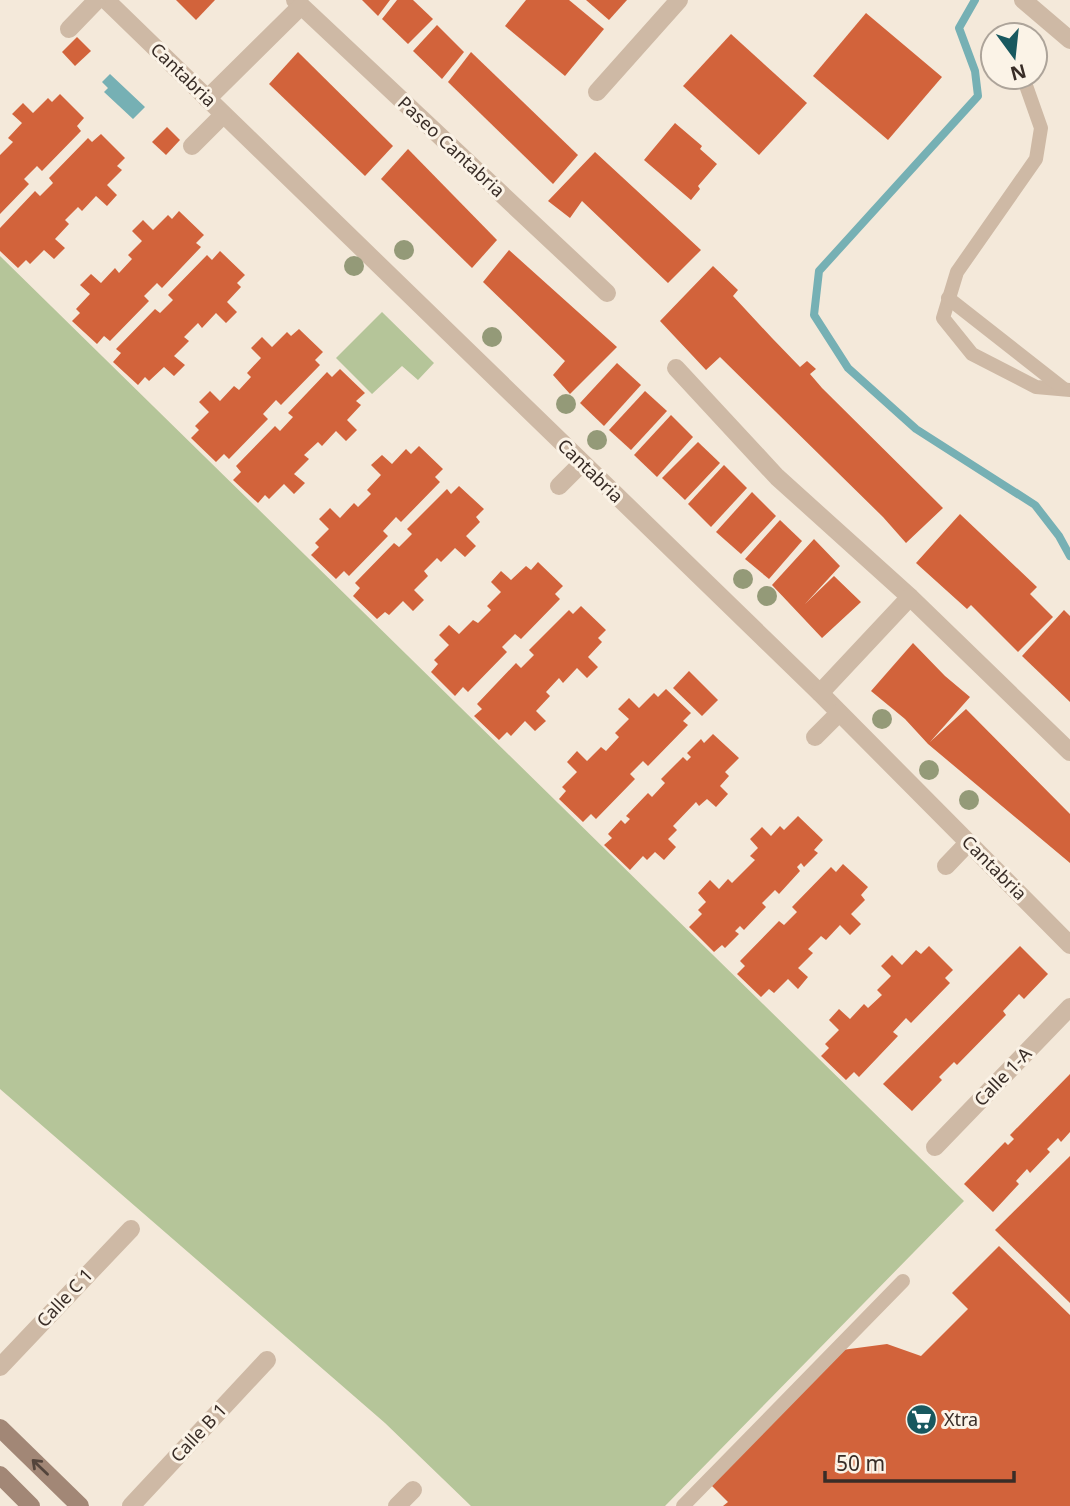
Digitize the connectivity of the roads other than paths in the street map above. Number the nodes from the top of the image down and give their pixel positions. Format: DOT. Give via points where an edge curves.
graph roads {
  1 [pos="97,0"];
  2 [pos="106,0"];
  3 [pos="679,0"];
  4 [pos="1023,0"];
  5 [pos="298,3"];
  6 [pos="69,29"];
  7 [pos="1070,40"];
  8 [pos="1028,91"];
  9 [pos="597,92"];
  10 [pos="207,99"];
  11 [pos="223,115"];
  12 [pos="192,146"];
  13 [pos="607,293"];
  14 [pos="948,298"];
  15 [pos="676,368"];
  16 [pos="1067,390"];
  17 [pos="582,463"];
  18 [pos="559,486"];
  19 [pos="910,597"];
  20 [pos="820,693"];
  21 [pos="839,713"];
  22 [pos="815,737"];
  23 [pos="1070,752"];
  24 [pos="968,843"];
  25 [pos="946,866"];
  26 [pos="1070,945"];
  27 [pos="1070,1007"];
  28 [pos="935,1147"];
  29 [pos="131,1229"];
  30 [pos="904,1281"];
  31 [pos="267,1360"];
  32 [pos="0,1367"];
  33 [pos="0,1428"];
  34 [pos="0,1475"];
  35 [pos="413,1490"];
  36 [pos="31,1506"];
  37 [pos="80,1506"];
  38 [pos="131,1506"];
  39 [pos="397,1506"];
  40 [pos="683,1506"];
  1 -- 6 [label="street"];
  2 -- 10 [label="street, Cantabria"];
  3 -- 9 [label="street"];
  4 -- 7 [label="street"];
  5 -- 10 [label="street"];
  5 -- 13 [label="street, Paseo Cantabria"];
  8 -- 14 [label="lane" via="1041,128 1036,159 957,272"];
  10 -- 11 [label="street, Cantabria"];
  11 -- 12 [label="street"];
  11 -- 17 [label="street, Cantabria"];
  14 -- 16 [label="lane"];
  14 -- 16 [label="lane" via="943,318 972,354 1036,387"];
  15 -- 19 [label="street" via="777,477"];
  17 -- 18 [label="street"];
  17 -- 20 [label="street, Cantabria"];
  19 -- 20 [label="street"];
  19 -- 23 [label="street"];
  20 -- 21 [label="street, Cantabria"];
  21 -- 22 [label="street"];
  21 -- 24 [label="street, Cantabria"];
  24 -- 25 [label="street"];
  24 -- 26 [label="street, Cantabria"];
  27 -- 28 [label="street, Calle 1-A"];
  29 -- 32 [label="street, Calle C 1"];
  30 -- 40 [label="lane"];
  31 -- 38 [label="street, Calle B 1"];
  37 -- 33 [label="street, one-way"];
  34 -- 36 [label="street"];
  35 -- 39 [label="street"];
}
